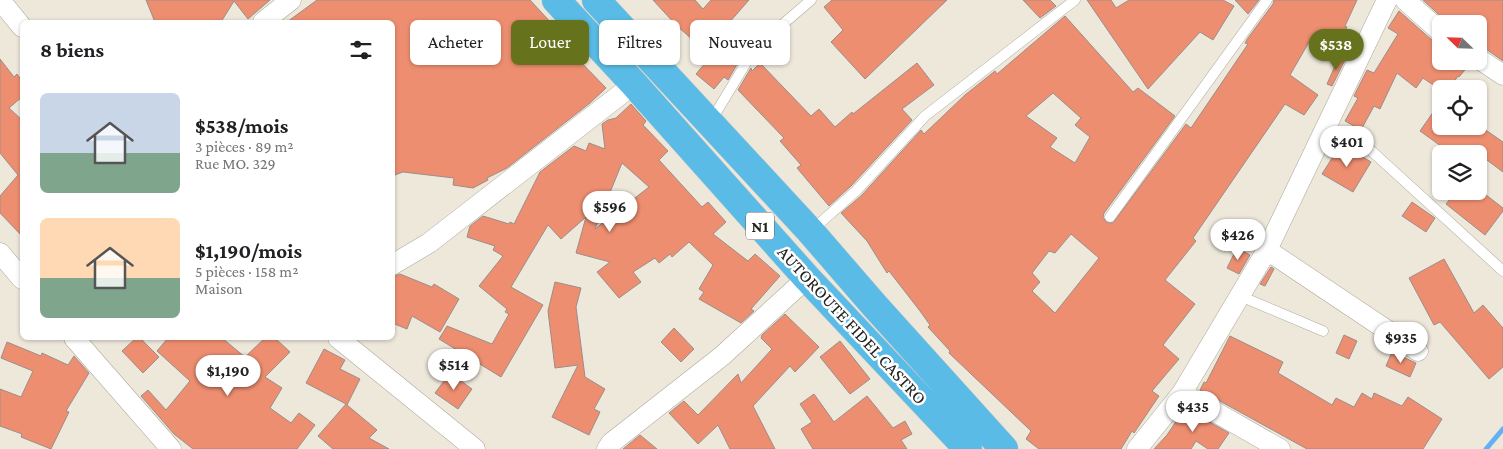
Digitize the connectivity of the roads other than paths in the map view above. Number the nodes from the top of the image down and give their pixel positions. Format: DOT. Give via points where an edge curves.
graph roads {
  1 [pos="0,0"];
  2 [pos="556,0"];
  3 [pos="596,0"];
  4 [pos="811,0"];
  5 [pos="1075,0"];
  6 [pos="1266,0"];
  7 [pos="1387,0"];
  8 [pos="1405,0"];
  9 [pos="285,2"];
  10 [pos="265,20"];
  11 [pos="1432,24"];
  12 [pos="20,25"];
  13 [pos="1488,65"];
  14 [pos="1503,75"];
  15 [pos="634,84"];
  16 [pos="710,123"];
  17 [pos="1365,145"];
  18 [pos="1110,217"];
  19 [pos="810,231"];
  20 [pos="1267,250"];
  21 [pos="0,253"];
  22 [pos="395,263"];
  23 [pos="1503,271"];
  24 [pos="20,277"];
  25 [pos="807,278"];
  26 [pos="1240,296"];
  27 [pos="1323,330"];
  28 [pos="76,340"];
  29 [pos="340,340"];
  30 [pos="1418,351"];
  31 [pos="1182,393"];
  32 [pos="171,449"];
  33 [pos="475,449"];
  34 [pos="607,449"];
  35 [pos="968,449"];
  36 [pos="1004,449"];
  37 [pos="1137,449"];
  38 [pos="1280,449"];
  1 -- 12 [label="street"];
  2 -- 15 [label="highway, AUTOROUTE FIDEL CASTRO / N1"];
  3 -- 16 [label="highway, AUTOROUTE FIDEL CASTRO / N1"];
  4 -- 16 [label="lane" via="756,48"];
  5 -- 19 [label="lane" via="925,116 856,191"];
  6 -- 18 [label="lane"];
  7 -- 20 [label="street"];
  8 -- 11 [label="street"];
  9 -- 10 [label="street"];
  13 -- 14 [label="street"];
  15 -- 22 [label="street" via="429,243"];
  15 -- 25 [label="highway, AUTOROUTE FIDEL CASTRO / N1"];
  16 -- 19 [label="highway, AUTOROUTE FIDEL CASTRO / N1"];
  17 -- 23 [label="lane"];
  19 -- 36 [label="highway, AUTOROUTE FIDEL CASTRO / N1"];
  20 -- 26 [label="street"];
  20 -- 30 [label="street"];
  21 -- 24 [label="street"];
  25 -- 34 [label="street" via="722,356"];
  25 -- 35 [label="highway, AUTOROUTE FIDEL CASTRO / N1"];
  26 -- 27 [label="lane"];
  26 -- 31 [label="street"];
  28 -- 32 [label="street"];
  29 -- 33 [label="street"];
  31 -- 37 [label="street"];
  31 -- 38 [label="street"];
}
